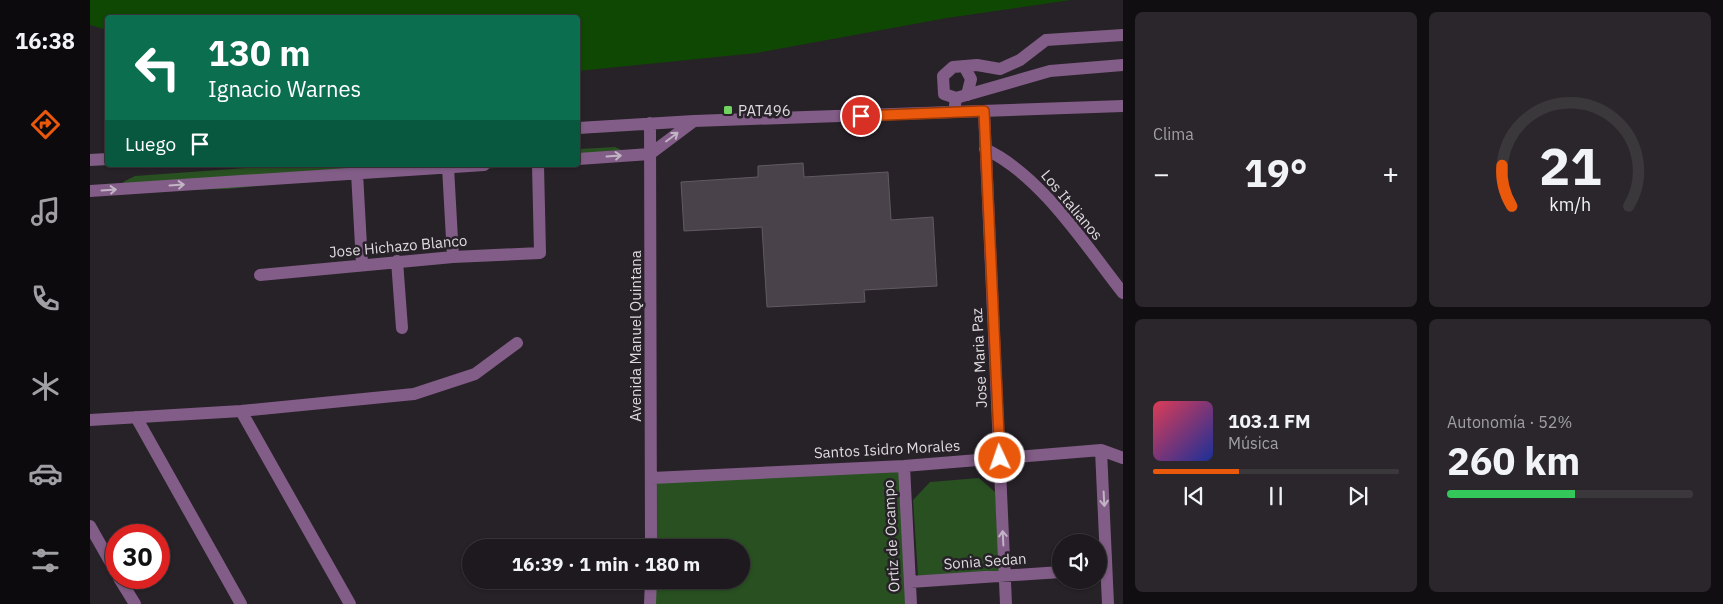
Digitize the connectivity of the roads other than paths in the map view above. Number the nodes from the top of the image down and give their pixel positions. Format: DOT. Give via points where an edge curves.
graph roads {
  1 [pos="1123,35"];
  2 [pos="1123,65"];
  3 [pos="964,66"];
  4 [pos="961,97"];
  5 [pos="1123,106"];
  6 [pos="984,111"];
  7 [pos="954,113"];
  8 [pos="694,121"];
  9 [pos="650,124"];
  10 [pos="580,128"];
  11 [pos="985,149"];
  12 [pos="650,154"];
  13 [pos="105,159"];
  14 [pos="580,159"];
  15 [pos="90,160"];
  16 [pos="448,167"];
  17 [pos="538,167"];
  18 [pos="357,173"];
  19 [pos="90,191"];
  20 [pos="453,257"];
  21 [pos="397,261"];
  22 [pos="362,264"];
  23 [pos="260,275"];
  24 [pos="1123,293"];
  25 [pos="402,328"];
  26 [pos="517,343"];
  27 [pos="242,411"];
  28 [pos="136,418"];
  29 [pos="90,420"];
  30 [pos="1101,450"];
  31 [pos="1000,458"];
  32 [pos="1123,458"];
  33 [pos="904,466"];
  34 [pos="652,478"];
  35 [pos="90,526"];
  36 [pos="1102,534"];
  37 [pos="651,539"];
  38 [pos="105,553"];
  39 [pos="1052,573"];
  40 [pos="1005,576"];
  41 [pos="910,582"];
  42 [pos="126,589"];
  43 [pos="651,589"];
  44 [pos="1106,589"];
  45 [pos="135,604"];
  46 [pos="241,604"];
  47 [pos="350,604"];
  48 [pos="650,604"];
  49 [pos="911,604"];
  50 [pos="1006,604"];
  51 [pos="1108,604"];
  1 -- 3 [label="street" via="1046,40 1020,60 1000,68"];
  2 -- 4 [label="street" via="1050,71"];
  3 -- 4 [label="street" via="972,79"];
  3 -- 4 [label="street" via="952,67 943,76 944,94"];
  4 -- 7 [label="street"];
  5 -- 6 [label="street"];
  6 -- 7 [label="street"];
  6 -- 11 [label="street, Jose Maria Paz"];
  7 -- 8 [label="street"];
  8 -- 9 [label="street"];
  12 -- 8 [label="street, one-way"];
  9 -- 10 [label="street"];
  9 -- 12 [label="street, Avenida Manuel Quintana"];
  11 -- 24 [label="street, Los Italianos" via="1003,157 1028,178"];
  11 -- 31 [label="street, Jose Maria Paz"];
  14 -- 12 [label="street, one-way"];
  12 -- 34 [label="street, Avenida Manuel Quintana"];
  13 -- 15 [label="street"];
  16 -- 18 [label="street"];
  16 -- 20 [label="street"];
  17 -- 20 [label="street, Jose Hichazo Blanco" via="540,253"];
  19 -- 18 [label="street, one-way"];
  18 -- 22 [label="street"];
  20 -- 21 [label="street, Jose Hichazo Blanco"];
  21 -- 22 [label="street, Jose Hichazo Blanco"];
  21 -- 25 [label="street"];
  22 -- 23 [label="street, Jose Hichazo Blanco"];
  26 -- 27 [label="street" via="475,374 414,394"];
  27 -- 28 [label="street"];
  27 -- 47 [label="street"];
  28 -- 29 [label="street"];
  28 -- 46 [label="street"];
  30 -- 31 [label="street, Santos Isidro Morales"];
  30 -- 32 [label="street, Santos Isidro Morales"];
  30 -- 36 [label="street, one-way"];
  31 -- 33 [label="street, Santos Isidro Morales"];
  40 -- 31 [label="street, Jose Maria Paz, one-way"];
  33 -- 34 [label="street, Santos Isidro Morales"];
  33 -- 41 [label="street, Ortiz de Ocampo"];
  34 -- 37 [label="street, Avenida Manuel Quintana"];
  35 -- 38 [label="street"];
  39 -- 40 [label="street, Sonia Sedan"];
  40 -- 41 [label="street, Sonia Sedan"];
  40 -- 50 [label="street, Jose Maria Paz"];
  41 -- 49 [label="street, Ortiz de Ocampo"];
  42 -- 45 [label="street"];
  43 -- 48 [label="street"];
  44 -- 51 [label="street"];
}
